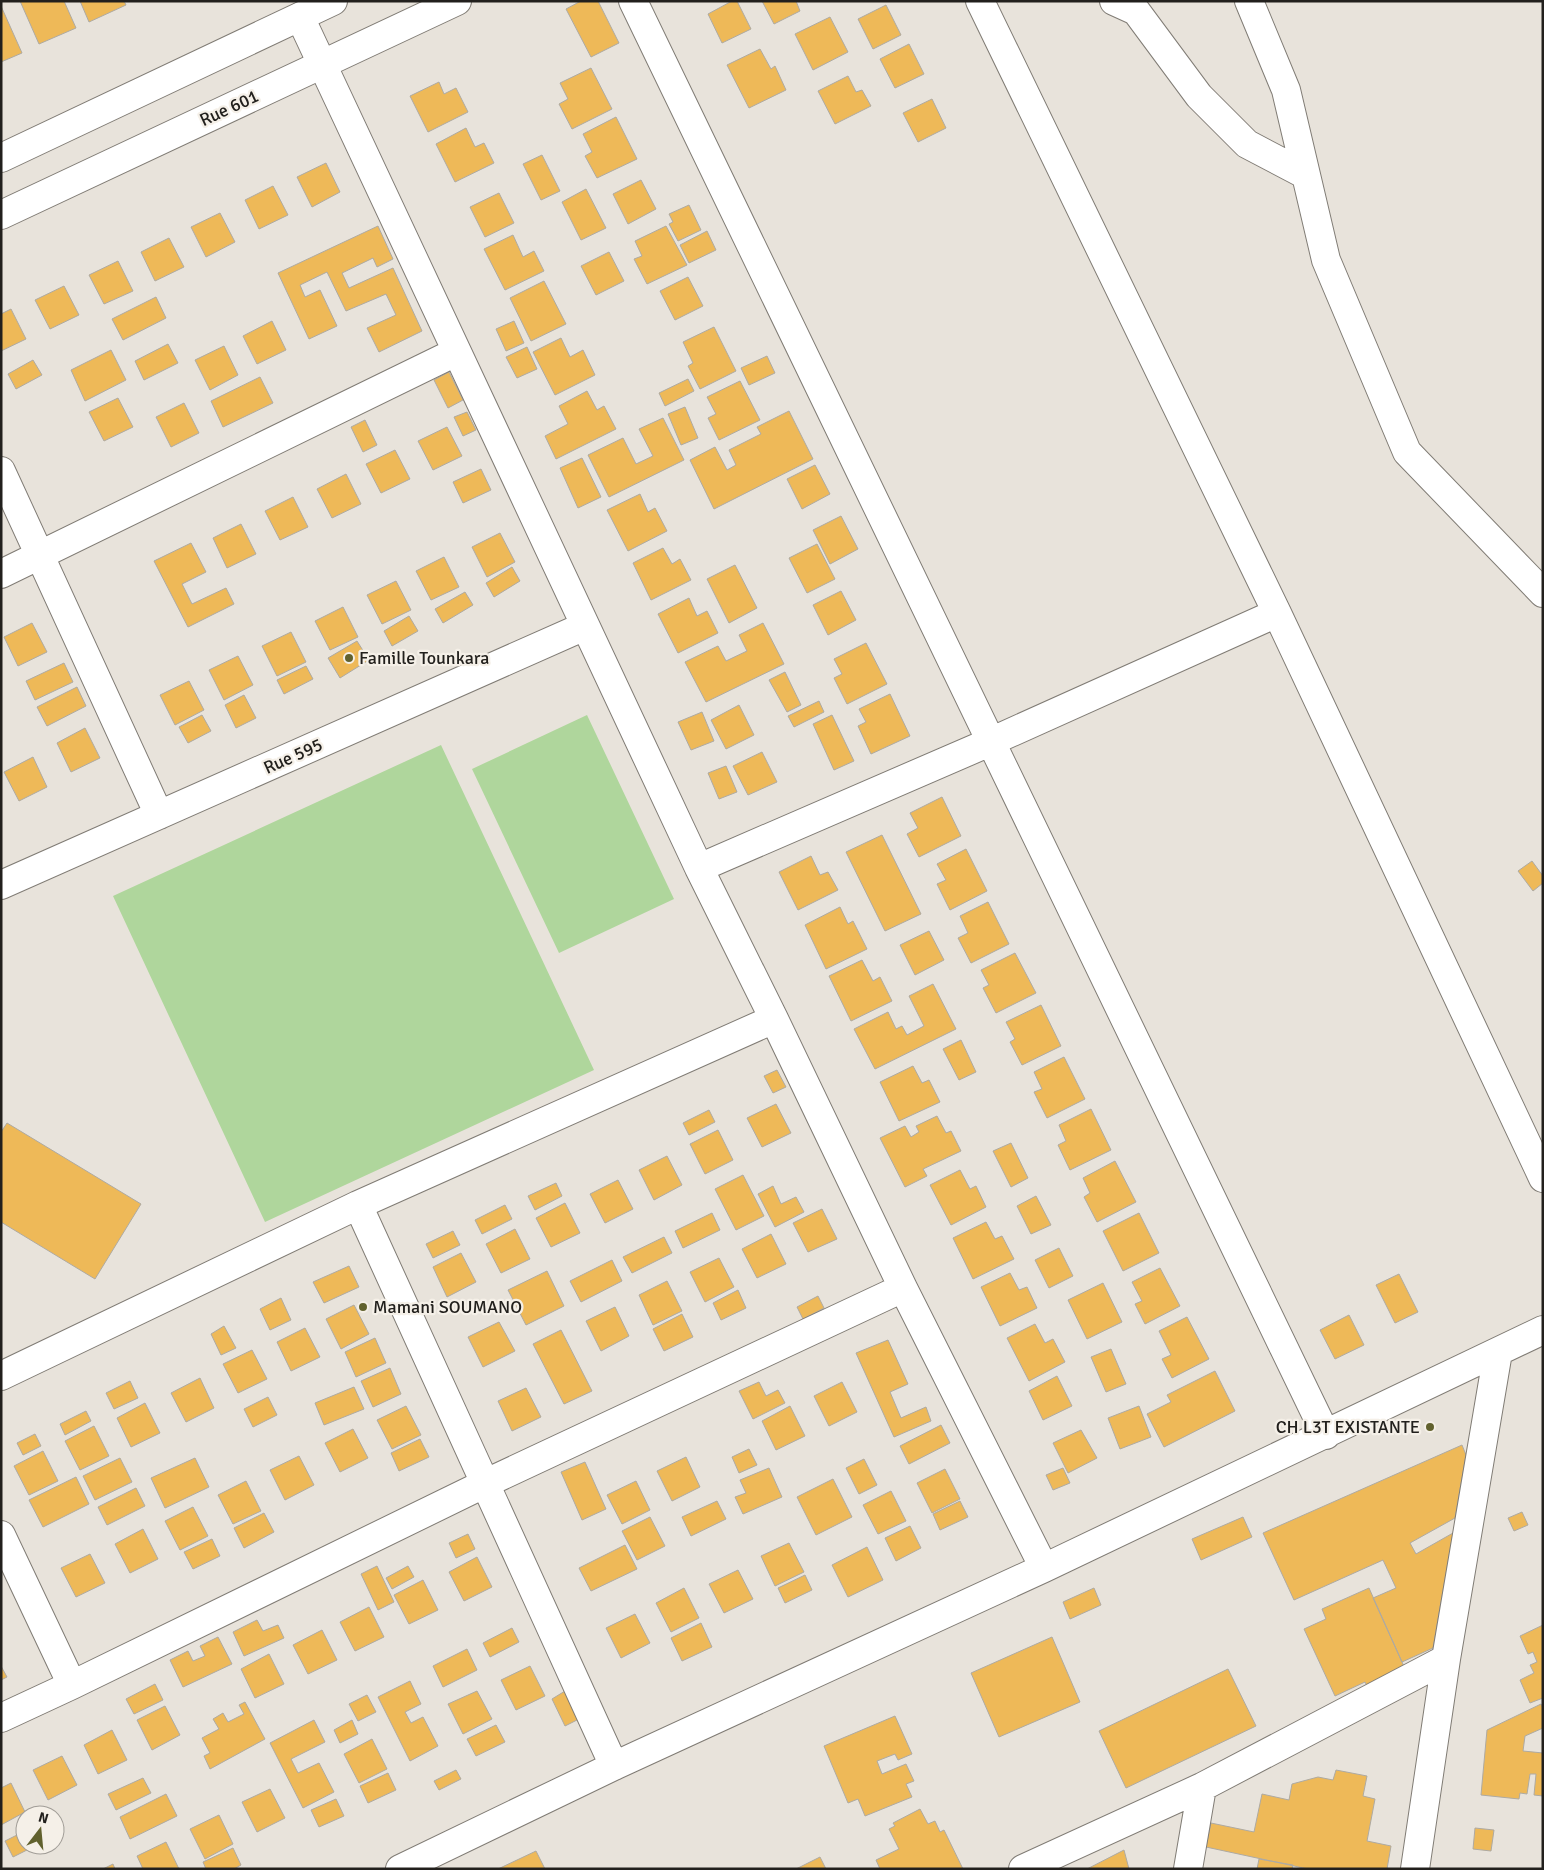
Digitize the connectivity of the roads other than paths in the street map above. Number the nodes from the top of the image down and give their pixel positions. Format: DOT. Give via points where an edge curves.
graph roads {
  1 [pos="333,1"];
  2 [pos="457,1"];
  3 [pos="633,1"];
  4 [pos="1114,1"];
  5 [pos="1249,1"];
  6 [pos="989,3"];
  7 [pos="300,17"];
  8 [pos="322,65"];
  9 [pos="1,158"];
  10 [pos="1306,175"];
  11 [pos="1,215"];
  12 [pos="456,352"];
  13 [pos="1,471"];
  14 [pos="40,555"];
  15 [pos="1,574"];
  16 [pos="1543,593"];
  17 [pos="1276,613"];
  18 [pos="585,626"];
  19 [pos="990,742"];
  20 [pos="159,815"];
  21 [pos="699,868"];
  22 [pos="1,885"];
  23 [pos="774,1019"];
  24 [pos="1543,1178"];
  25 [pos="358,1205"];
  26 [pos="903,1288"];
  27 [pos="1543,1330"];
  28 [pos="1498,1352"];
  29 [pos="1,1376"];
  30 [pos="1326,1434"];
  31 [pos="484,1484"];
  32 [pos="1,1535"];
  33 [pos="1044,1568"];
  34 [pos="1446,1659"];
  35 [pos="72,1685"];
  36 [pos="1,1718"];
  37 [pos="614,1766"];
  38 [pos="1202,1787"];
  39 [pos="411,1866"];
  40 [pos="1023,1869"];
  41 [pos="1188,1869"];
  42 [pos="1415,1869"];
  1 -- 7 [label="street"];
  2 -- 8 [label="street, Rue 601"];
  3 -- 19 [label="street"];
  4 -- 10 [label="street" via="1136,11 1199,96 1247,144"];
  5 -- 10 [label="street" via="1286,90"];
  6 -- 17 [label="street"];
  7 -- 8 [label="street"];
  7 -- 9 [label="street"];
  8 -- 11 [label="street, Rue 601"];
  8 -- 12 [label="street"];
  10 -- 16 [label="street" via="1326,260 1406,452"];
  12 -- 14 [label="street"];
  12 -- 18 [label="street"];
  13 -- 14 [label="street"];
  14 -- 15 [label="street"];
  14 -- 20 [label="street"];
  17 -- 19 [label="street"];
  17 -- 24 [label="street"];
  18 -- 20 [label="street, Rue 595"];
  18 -- 21 [label="street"];
  19 -- 21 [label="street"];
  19 -- 30 [label="street"];
  20 -- 22 [label="street, Rue 595"];
  21 -- 23 [label="street"];
  23 -- 25 [label="street"];
  23 -- 26 [label="street"];
  25 -- 29 [label="street"];
  25 -- 31 [label="street"];
  26 -- 31 [label="street"];
  26 -- 33 [label="street"];
  27 -- 28 [label="street"];
  28 -- 30 [label="street"];
  28 -- 34 [label="street"];
  30 -- 33 [label="street"];
  31 -- 35 [label="street"];
  31 -- 37 [label="street"];
  32 -- 35 [label="street"];
  33 -- 37 [label="street"];
  34 -- 38 [label="street"];
  34 -- 42 [label="street"];
  35 -- 36 [label="street"];
  37 -- 39 [label="street"];
  38 -- 40 [label="street"];
  38 -- 41 [label="street"];
}
